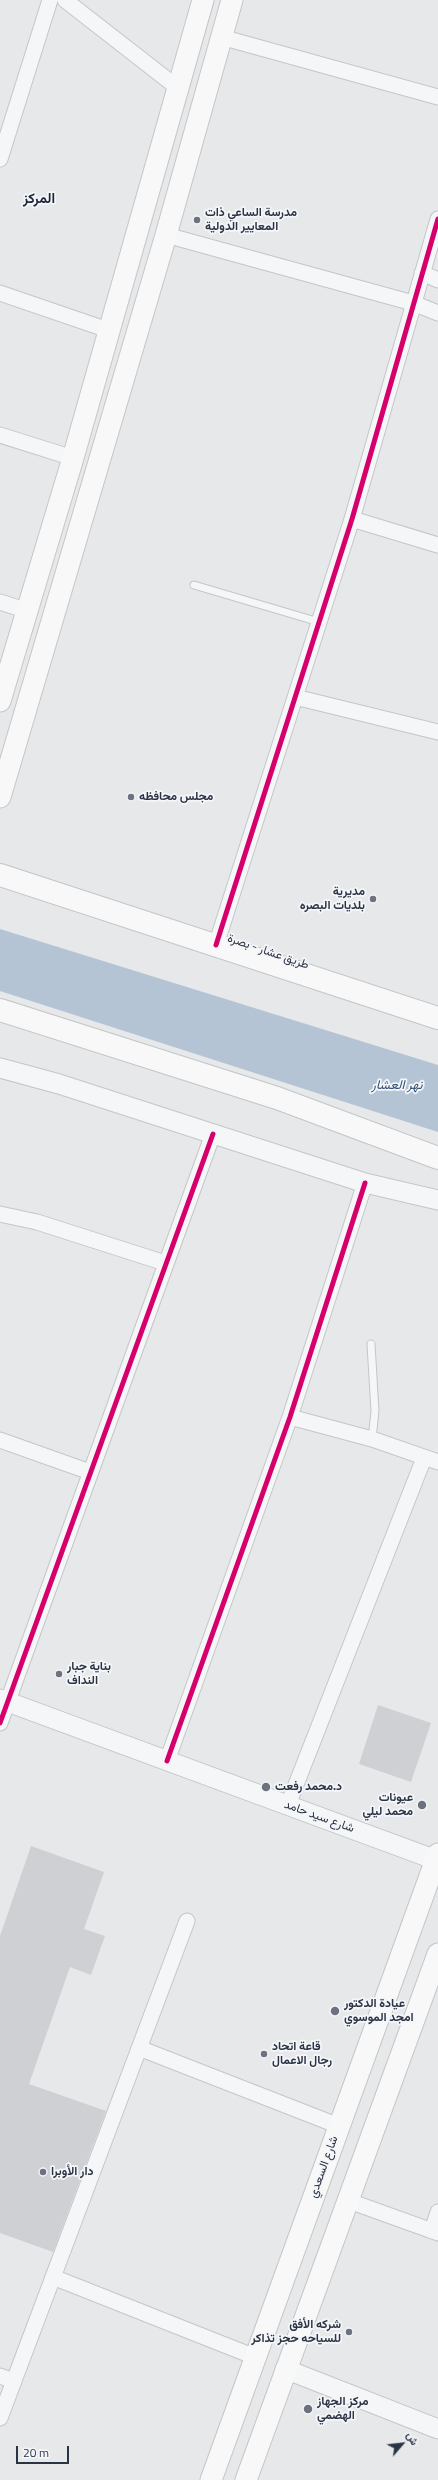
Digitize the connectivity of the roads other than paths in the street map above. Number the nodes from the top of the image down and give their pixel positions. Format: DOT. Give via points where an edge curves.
graph roads {
  1 [pos="50,0"];
  2 [pos="65,0"];
  3 [pos="203,0"];
  4 [pos="232,0"];
  5 [pos="221,37"];
  6 [pos="178,88"];
  7 [pos="438,96"];
  8 [pos="0,159"];
  9 [pos="438,220"];
  10 [pos="138,226"];
  11 [pos="166,235"];
  12 [pos="422,273"];
  13 [pos="438,280"];
  14 [pos="0,293"];
  15 [pos="413,303"];
  16 [pos="438,313"];
  17 [pos="108,330"];
  18 [pos="0,435"];
  19 [pos="73,458"];
  20 [pos="352,519"];
  21 [pos="438,545"];
  22 [pos="194,585"];
  23 [pos="0,602"];
  24 [pos="28,611"];
  25 [pos="319,622"];
  26 [pos="296,697"];
  27 [pos="0,701"];
  28 [pos="438,732"];
  29 [pos="0,797"];
  30 [pos="0,875"];
  31 [pos="216,945"];
  32 [pos="0,1010"];
  33 [pos="438,1018"];
  34 [pos="0,1068"];
  35 [pos="213,1134"];
  36 [pos="438,1158"];
  37 [pos="365,1183"];
  38 [pos="438,1200"];
  39 [pos="0,1214"];
  40 [pos="165,1263"];
  41 [pos="370,1344"];
  42 [pos="290,1417"];
  43 [pos="372,1439"];
  44 [pos="0,1440"];
  45 [pos="431,1460"];
  46 [pos="90,1472"];
  47 [pos="4,1700"];
  48 [pos="0,1722"];
  49 [pos="167,1761"];
  50 [pos="288,1805"];
  51 [pos="437,1857"];
  52 [pos="187,1921"];
  53 [pos="438,1954"];
  54 [pos="139,2048"];
  55 [pos="340,2126"];
  56 [pos="350,2201"];
  57 [pos="438,2212"];
  58 [pos="435,2232"];
  59 [pos="53,2277"];
  60 [pos="255,2357"];
  61 [pos="285,2369"];
  62 [pos="7,2379"];
  63 [pos="0,2418"];
  64 [pos="438,2429"];
  65 [pos="211,2480"];
  66 [pos="246,2480"];
  1 -- 8 [label="street"];
  2 -- 6 [label="street"];
  3 -- 6 [label="main road"];
  4 -- 5 [label="main road"];
  5 -- 7 [label="street"];
  5 -- 11 [label="main road"];
  6 -- 10 [label="main road"];
  9 -- 12 [label="street"];
  10 -- 11 [label="main road"];
  10 -- 17 [label="main road"];
  11 -- 15 [label="street"];
  11 -- 29 [label="main road"];
  12 -- 13 [label="street"];
  12 -- 15 [label="street"];
  14 -- 17 [label="street"];
  15 -- 16 [label="street"];
  15 -- 20 [label="street"];
  17 -- 19 [label="main road"];
  18 -- 19 [label="street"];
  19 -- 24 [label="main road"];
  20 -- 21 [label="street"];
  20 -- 25 [label="street"];
  22 -- 25 [label="lane"];
  23 -- 24 [label="street"];
  24 -- 27 [label="main road"];
  25 -- 26 [label="street"];
  26 -- 28 [label="street"];
  26 -- 31 [label="street"];
  30 -- 31 [label="main road, طريق عشار - بصرة"];
  31 -- 33 [label="main road, طريق عشار - بصرة"];
  32 -- 36 [label="main road" via="277,1098"];
  34 -- 35 [label="street" via="59,1084"];
  35 -- 37 [label="street"];
  35 -- 40 [label="street"];
  37 -- 38 [label="street"];
  37 -- 42 [label="street"];
  39 -- 40 [label="street" via="37,1222"];
  40 -- 46 [label="street"];
  41 -- 43 [label="lane" via="375,1411"];
  42 -- 43 [label="street"];
  42 -- 49 [label="street"];
  43 -- 45 [label="street"];
  44 -- 46 [label="street"];
  45 -- 50 [label="street"];
  46 -- 47 [label="street"];
  47 -- 48 [label="street"];
  47 -- 49 [label="street, شارع سيد حامد"];
  49 -- 50 [label="street, شارع سيد حامد"];
  50 -- 51 [label="street, شارع سيد حامد"];
  51 -- 55 [label="main road, شارع السعدي"];
  52 -- 54 [label="street"];
  53 -- 56 [label="main road"];
  54 -- 55 [label="street"];
  54 -- 59 [label="street"];
  55 -- 60 [label="main road, شارع السعدي"];
  56 -- 58 [label="street"];
  56 -- 61 [label="main road"];
  57 -- 58 [label="street"];
  59 -- 60 [label="street"];
  59 -- 62 [label="street"];
  60 -- 65 [label="main road, شارع السعدي"];
  61 -- 64 [label="street"];
  61 -- 66 [label="main road"];
  62 -- 63 [label="street"];
}
